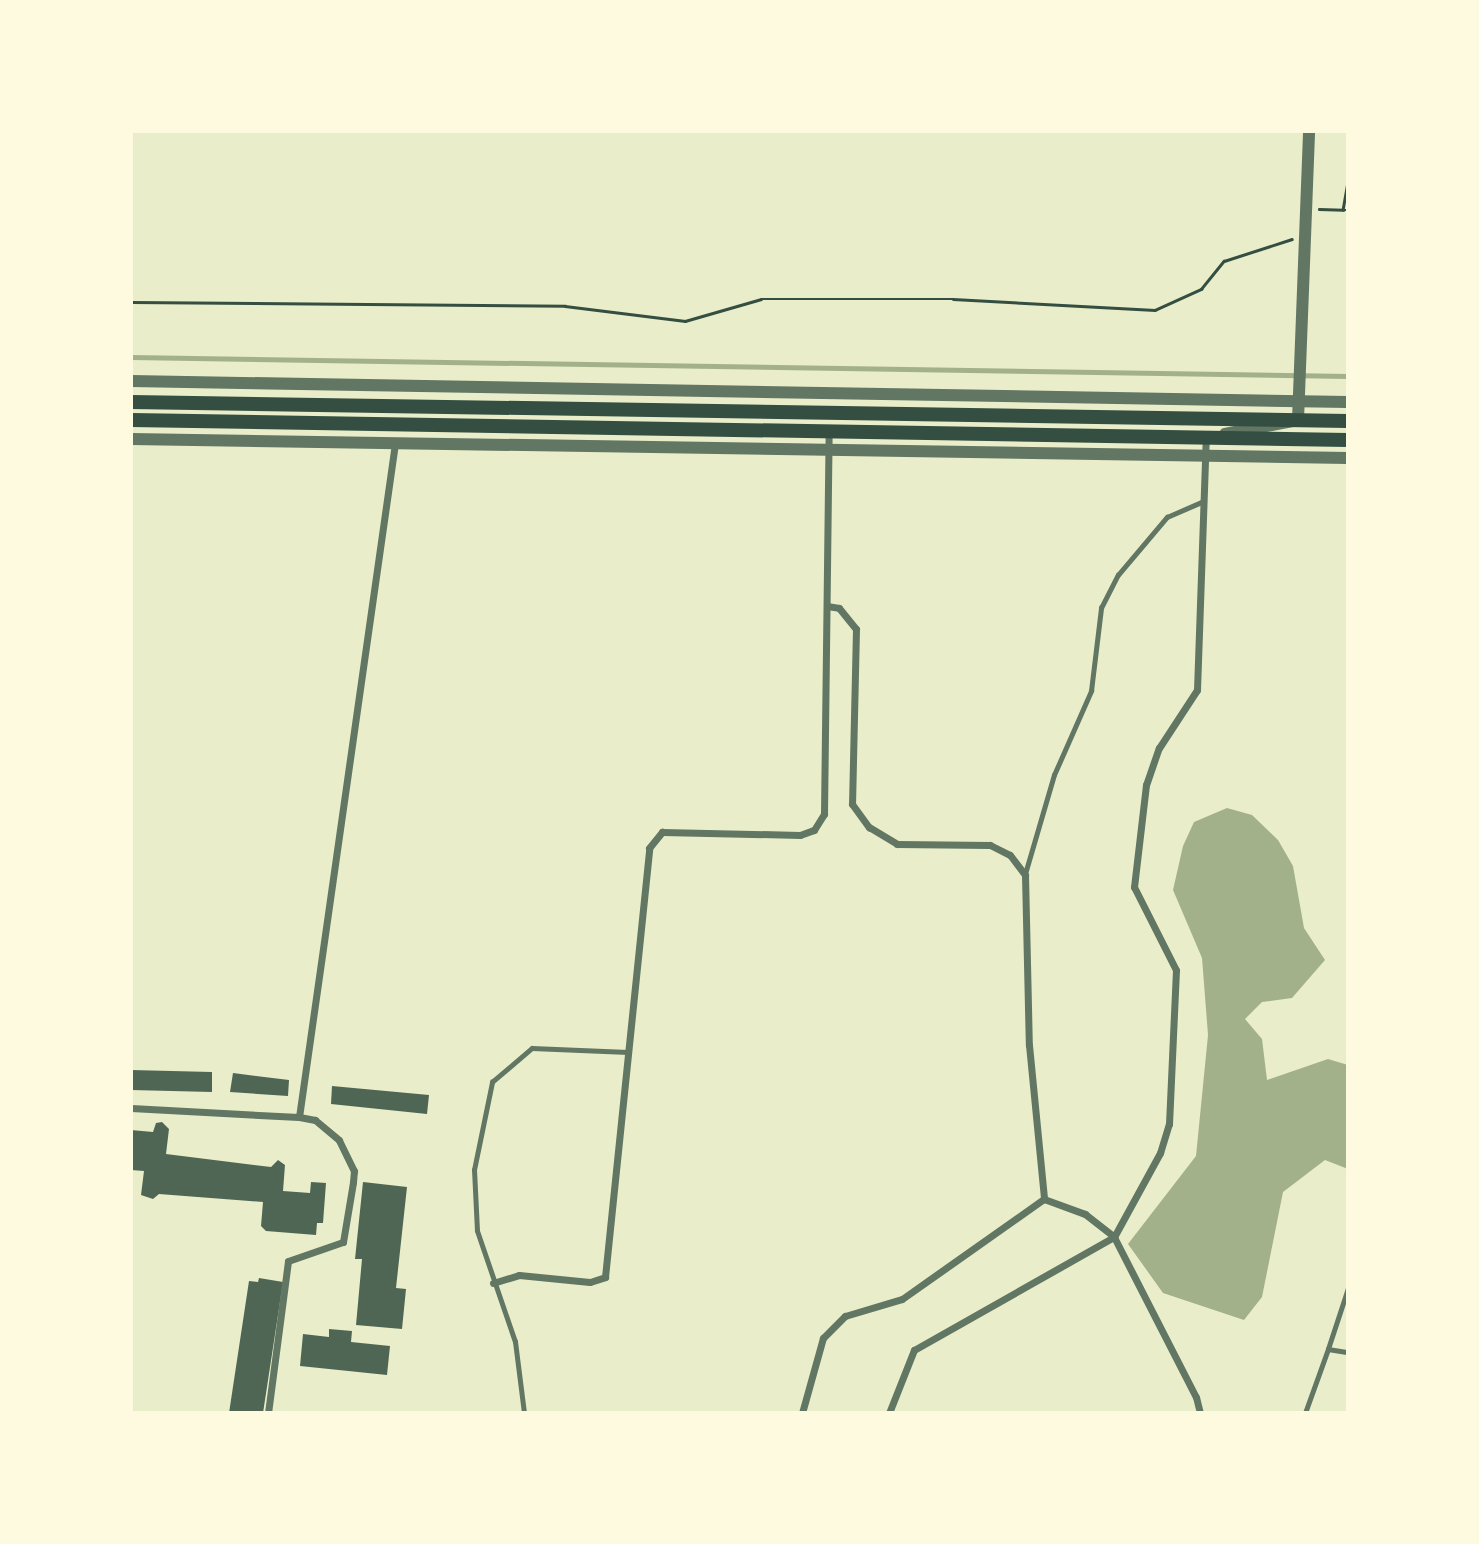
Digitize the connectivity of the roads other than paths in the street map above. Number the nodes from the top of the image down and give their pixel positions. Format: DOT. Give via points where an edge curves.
graph roads {
  1 [pos="1309,131"];
  2 [pos="131,381"];
  3 [pos="1299,401"];
  4 [pos="131,402"];
  5 [pos="1348,402"];
  6 [pos="131,420"];
  7 [pos="1298,420"];
  8 [pos="1348,421"];
  9 [pos="829,432"];
  10 [pos="1206,438"];
  11 [pos="131,439"];
  12 [pos="1348,440"];
  13 [pos="395,443"];
  14 [pos="829,450"];
  15 [pos="1205,456"];
  16 [pos="1348,458"];
  17 [pos="1204,501"];
  18 [pos="827,606"];
  19 [pos="1025,875"];
  20 [pos="628,1052"];
  21 [pos="131,1108"];
  22 [pos="299,1117"];
  23 [pos="1044,1199"];
  24 [pos="1114,1237"];
  25 [pos="493,1283"];
  26 [pos="1348,1288"];
  27 [pos="1328,1349"];
  28 [pos="1348,1352"];
  29 [pos="268,1413"];
  30 [pos="524,1413"];
  31 [pos="802,1413"];
  32 [pos="888,1413"];
  33 [pos="1200,1413"];
  34 [pos="1305,1413"];
  1 -- 3 [label="street"];
  2 -- 3 [label="street"];
  3 -- 5 [label="street"];
  3 -- 7 [label="street"];
  4 -- 7 [label="main road"];
  6 -- 9 [label="main road"];
  7 -- 8 [label="main road"];
  7 -- 10 [label="street"];
  9 -- 10 [label="main road"];
  9 -- 14 [label="street"];
  10 -- 12 [label="main road"];
  10 -- 15 [label="street"];
  11 -- 13 [label="street"];
  13 -- 14 [label="street"];
  13 -- 22 [label="street"];
  14 -- 15 [label="street"];
  14 -- 18 [label="street"];
  15 -- 16 [label="street"];
  15 -- 17 [label="street"];
  17 -- 19 [label="lane" via="1167,517 1118,575 1101,608 1091,691 1054,775"];
  17 -- 24 [label="street" via="1197,690 1159,748 1146,785 1134,887 1175,970 1169,1124 1160,1153"];
  18 -- 19 [label="street" via="839,608 856,629 852,804 869,827 897,844 990,845 1010,855"];
  18 -- 20 [label="street" via="824,814 814,830 800,835 662,832 649,848"];
  19 -- 23 [label="street" via="1030,1045"];
  20 -- 25 [label="street" via="605,1277 590,1282 519,1275"];
  20 -- 25 [label="lane" via="532,1048 492,1082 474,1170 477,1231"];
  21 -- 22 [label="street"];
  22 -- 29 [label="street" via="315,1120 339,1140 354,1171 353,1182 343,1242 288,1261"];
  23 -- 24 [label="street" via="1085,1214"];
  23 -- 31 [label="street" via="902,1298 845,1316 822,1338"];
  24 -- 32 [label="street" via="914,1350"];
  24 -- 33 [label="street" via="1196,1396"];
  25 -- 30 [label="lane" via="515,1342"];
  26 -- 27 [label="lane"];
  27 -- 28 [label="lane"];
  27 -- 34 [label="lane"];
}
